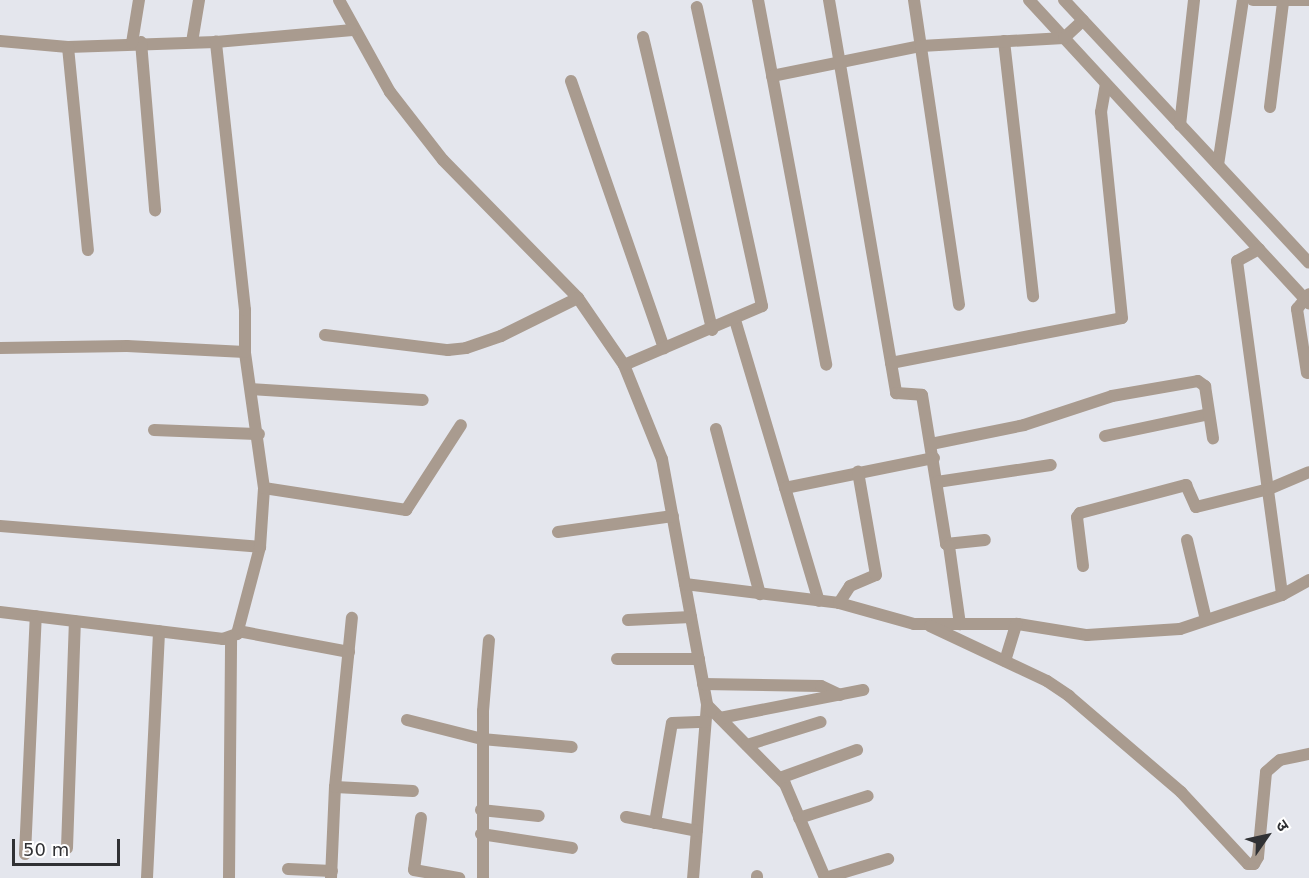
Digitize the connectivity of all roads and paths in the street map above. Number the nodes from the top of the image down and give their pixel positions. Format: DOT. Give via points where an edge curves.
graph roads {
  1 [pos="140,0"];
  2 [pos="199,0"];
  3 [pos="339,0"];
  4 [pos="758,0"];
  5 [pos="829,0"];
  6 [pos="914,0"];
  7 [pos="1029,0"];
  8 [pos="1064,0"];
  9 [pos="1194,0"];
  10 [pos="1243,0"];
  11 [pos="1253,0"];
  12 [pos="1309,0"];
  13 [pos="1283,3"];
  14 [pos="697,7"];
  15 [pos="1083,21"];
  16 [pos="352,30"];
  17 [pos="643,37"];
  18 [pos="1064,38"];
  19 [pos="0,41"];
  20 [pos="1004,41"];
  21 [pos="137,42"];
  22 [pos="192,42"];
  23 [pos="216,42"];
  24 [pos="921,46"];
  25 [pos="68,47"];
  26 [pos="840,62"];
  27 [pos="772,76"];
  28 [pos="571,81"];
  29 [pos="1106,84"];
  30 [pos="1270,107"];
  31 [pos="1180,125"];
  32 [pos="1218,165"];
  33 [pos="154,210"];
  34 [pos="1259,249"];
  35 [pos="88,250"];
  36 [pos="1309,263"];
  37 [pos="1032,296"];
  38 [pos="578,298"];
  39 [pos="1308,299"];
  40 [pos="959,305"];
  41 [pos="735,321"];
  42 [pos="712,330"];
  43 [pos="325,335"];
  44 [pos="0,348"];
  45 [pos="664,348"];
  46 [pos="245,352"];
  47 [pos="891,363"];
  48 [pos="624,364"];
  49 [pos="826,365"];
  50 [pos="1307,374"];
  51 [pos="251,389"];
  52 [pos="423,400"];
  53 [pos="1209,414"];
  54 [pos="460,425"];
  55 [pos="716,429"];
  56 [pos="154,430"];
  57 [pos="258,434"];
  58 [pos="1105,436"];
  59 [pos="1213,438"];
  60 [pos="931,444"];
  61 [pos="934,458"];
  62 [pos="1051,465"];
  63 [pos="858,472"];
  64 [pos="1309,472"];
  65 [pos="937,482"];
  66 [pos="785,488"];
  67 [pos="264,489"];
  68 [pos="1269,489"];
  69 [pos="673,516"];
  70 [pos="0,526"];
  71 [pos="558,532"];
  72 [pos="985,540"];
  73 [pos="1187,540"];
  74 [pos="260,546"];
  75 [pos="949,546"];
  76 [pos="1083,566"];
  77 [pos="1309,580"];
  78 [pos="686,584"];
  79 [pos="760,594"];
  80 [pos="1282,595"];
  81 [pos="819,601"];
  82 [pos="839,603"];
  83 [pos="0,612"];
  84 [pos="36,616"];
  85 [pos="691,617"];
  86 [pos="352,618"];
  87 [pos="628,620"];
  88 [pos="1206,620"];
  89 [pos="75,621"];
  90 [pos="926,624"];
  91 [pos="960,624"];
  92 [pos="1016,624"];
  93 [pos="159,631"];
  94 [pos="235,634"];
  95 [pos="489,640"];
  96 [pos="349,652"];
  97 [pos="617,659"];
  98 [pos="699,659"];
  99 [pos="1005,661"];
  100 [pos="703,684"];
  101 [pos="863,690"];
  102 [pos="840,694"];
  103 [pos="707,705"];
  104 [pos="720,718"];
  105 [pos="407,720"];
  106 [pos="705,722"];
  107 [pos="821,722"];
  108 [pos="482,739"];
  109 [pos="747,745"];
  110 [pos="572,747"];
  111 [pos="857,750"];
  112 [pos="1309,754"];
  113 [pos="780,778"];
  114 [pos="335,786"];
  115 [pos="413,791"];
  116 [pos="868,796"];
  117 [pos="481,810"];
  118 [pos="539,816"];
  119 [pos="626,817"];
  120 [pos="421,818"];
  121 [pos="799,818"];
  122 [pos="656,823"];
  123 [pos="697,831"];
  124 [pos="481,834"];
  125 [pos="67,848"];
  126 [pos="572,848"];
  127 [pos="25,854"];
  128 [pos="888,859"];
  129 [pos="288,869"];
  130 [pos="331,875"];
  131 [pos="147,878"];
  132 [pos="229,878"];
  133 [pos="459,878"];
  134 [pos="483,878"];
  135 [pos="693,878"];
  136 [pos="825,878"];
  1 -- 21 [label="street"];
  2 -- 22 [label="street"];
  3 -- 16 [label="street"];
  4 -- 27 [label="street"];
  5 -- 26 [label="street"];
  6 -- 24 [label="street"];
  7 -- 18 [label="street"];
  8 -- 15 [label="street"];
  9 -- 31 [label="street"];
  10 -- 32 [label="street"];
  11 -- 13 [label="street"];
  12 -- 13 [label="street"];
  13 -- 30 [label="street"];
  14 -- 41 [label="street" via="762,303 759,309"];
  15 -- 18 [label="street"];
  15 -- 31 [label="street"];
  16 -- 23 [label="street"];
  16 -- 38 [label="street" via="390,92 457,174"];
  17 -- 42 [label="street"];
  18 -- 20 [label="street"];
  18 -- 29 [label="street"];
  19 -- 25 [label="street"];
  20 -- 24 [label="street"];
  20 -- 37 [label="street"];
  21 -- 22 [label="street"];
  21 -- 25 [label="street"];
  21 -- 33 [label="street"];
  22 -- 23 [label="street"];
  23 -- 46 [label="street" via="245,309"];
  24 -- 26 [label="street"];
  24 -- 40 [label="street"];
  25 -- 35 [label="street"];
  26 -- 27 [label="street"];
  26 -- 47 [label="street"];
  27 -- 49 [label="street"];
  28 -- 45 [label="street"];
  29 -- 34 [label="street"];
  29 -- 47 [label="street" via="1101,112 1122,318"];
  31 -- 32 [label="street"];
  32 -- 36 [label="street"];
  34 -- 39 [label="street"];
  34 -- 68 [label="street" via="1237,261"];
  38 -- 43 [label="street" via="466,348 448,350"];
  38 -- 48 [label="street"];
  39 -- 50 [label="street" via="1297,309"];
  41 -- 42 [label="street"];
  41 -- 66 [label="street"];
  42 -- 45 [label="street"];
  44 -- 46 [label="street" via="127,346"];
  45 -- 48 [label="street"];
  46 -- 51 [label="street"];
  47 -- 60 [label="street" via="897,394 921,393"];
  48 -- 69 [label="street" via="662,459"];
  51 -- 52 [label="street"];
  51 -- 57 [label="street"];
  53 -- 58 [label="street"];
  53 -- 59 [label="street"];
  53 -- 60 [label="street" via="1205,386 1198,381 1112,396 1044,420"];
  54 -- 67 [label="street" via="406,510"];
  55 -- 79 [label="street"];
  56 -- 57 [label="street"];
  57 -- 67 [label="street"];
  60 -- 61 [label="street"];
  61 -- 63 [label="street"];
  61 -- 65 [label="street"];
  62 -- 65 [label="street"];
  63 -- 66 [label="street"];
  63 -- 82 [label="street" via="876,575 850,586"];
  64 -- 68 [label="street"];
  65 -- 75 [label="street"];
  66 -- 81 [label="street"];
  67 -- 74 [label="street"];
  68 -- 76 [label="street" via="1196,507 1186,485 1080,513 1077,516"];
  68 -- 80 [label="street"];
  69 -- 71 [label="street"];
  69 -- 78 [label="street"];
  70 -- 74 [label="street"];
  72 -- 75 [label="street"];
  73 -- 88 [label="street"];
  74 -- 94 [label="street"];
  75 -- 91 [label="street"];
  77 -- 80 [label="street"];
  78 -- 79 [label="street"];
  78 -- 85 [label="street"];
  79 -- 81 [label="street"];
  80 -- 88 [label="street"];
  81 -- 82 [label="street"];
  82 -- 90 [label="street"];
  83 -- 84 [label="street"];
  84 -- 89 [label="street"];
  84 -- 127 [label="street"];
  85 -- 87 [label="street"];
  85 -- 98 [label="street"];
  86 -- 96 [label="street"];
  88 -- 92 [label="street" via="1180,629 1087,635"];
  89 -- 93 [label="street"];
  89 -- 125 [label="street"];
  90 -- 91 [label="street"];
  90 -- 99 [label="street"];
  91 -- 92 [label="street"];
  92 -- 99 [label="street"];
  93 -- 94 [label="street"];
  93 -- 131 [label="street"];
  94 -- 96 [label="street"];
  94 -- 132 [label="street"];
  95 -- 108 [label="street"];
  96 -- 114 [label="street"];
  97 -- 98 [label="street"];
  98 -- 100 [label="street"];
  99 -- 112 [label="street" via="1047,681 1086,709 1181,792 1248,864 1254,864 1258,857 1266,772 1280,760"];
  100 -- 102 [label="street" via="821,686"];
  100 -- 103 [label="street"];
  101 -- 102 [label="street"];
  102 -- 104 [label="street"];
  103 -- 104 [label="street"];
  103 -- 106 [label="street"];
  104 -- 109 [label="street"];
  105 -- 108 [label="street"];
  106 -- 122 [label="street" via="678,720 671,726"];
  106 -- 123 [label="street"];
  107 -- 109 [label="street"];
  108 -- 110 [label="street"];
  108 -- 117 [label="street"];
  109 -- 113 [label="street"];
  111 -- 113 [label="street"];
  113 -- 121 [label="street"];
  114 -- 115 [label="street"];
  114 -- 130 [label="street"];
  116 -- 121 [label="street"];
  117 -- 118 [label="street"];
  117 -- 124 [label="street"];
  119 -- 122 [label="street"];
  120 -- 133 [label="street" via="414,870"];
  121 -- 136 [label="street"];
  122 -- 123 [label="street"];
  123 -- 135 [label="street"];
  124 -- 126 [label="street"];
  124 -- 134 [label="street"];
  128 -- 136 [label="street"];
  129 -- 130 [label="street"];
}
